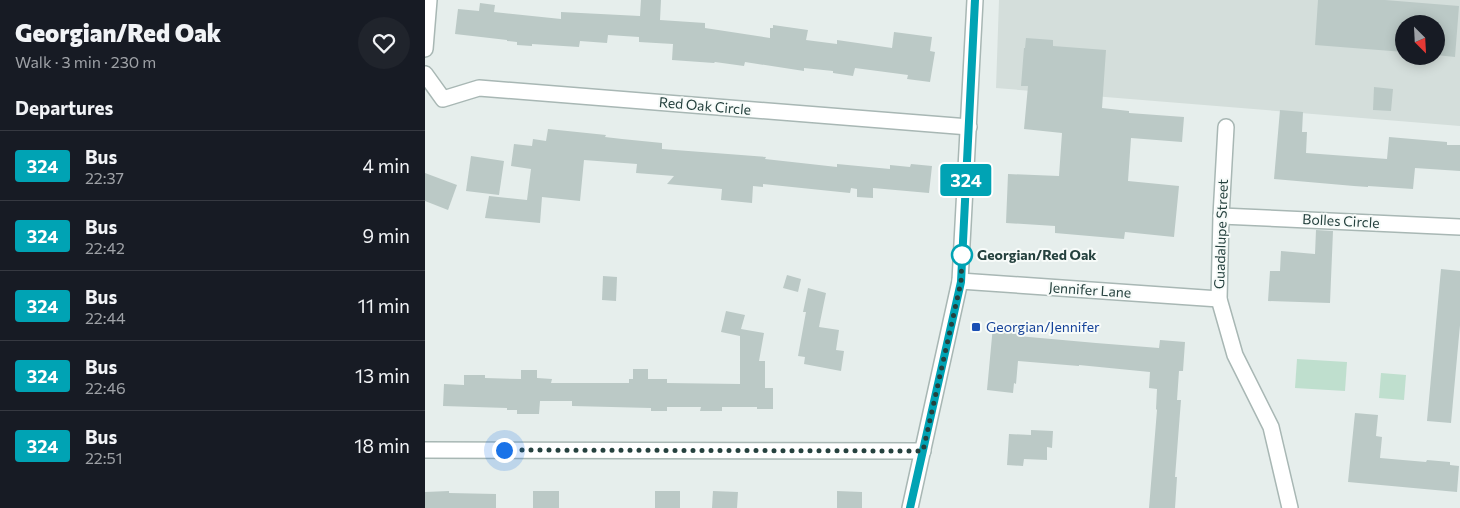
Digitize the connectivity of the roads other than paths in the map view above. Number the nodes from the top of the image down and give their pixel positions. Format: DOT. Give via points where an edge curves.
graph roads {
  1 [pos="429,0"];
  2 [pos="975,0"];
  3 [pos="425,49"];
  4 [pos="425,74"];
  5 [pos="969,127"];
  6 [pos="1226,127"];
  7 [pos="1221,216"];
  8 [pos="1460,227"];
  9 [pos="961,282"];
  10 [pos="1219,299"];
  11 [pos="425,450"];
  12 [pos="923,451"];
  13 [pos="910,508"];
  14 [pos="1290,508"];
  1 -- 3 [label="street"];
  2 -- 5 [label="street"];
  4 -- 5 [label="street, Red Oak Circle" via="443,100 479,88"];
  5 -- 9 [label="street"];
  6 -- 7 [label="street, Guadalupe Street"];
  7 -- 8 [label="street, Bolles Circle"];
  7 -- 10 [label="street, Guadalupe Street"];
  9 -- 10 [label="street, Jennifer Lane"];
  9 -- 12 [label="street"];
  10 -- 14 [label="street, Guadalupe Street" via="1235,355 1271,427"];
  11 -- 12 [label="street"];
  12 -- 13 [label="street"];
}
